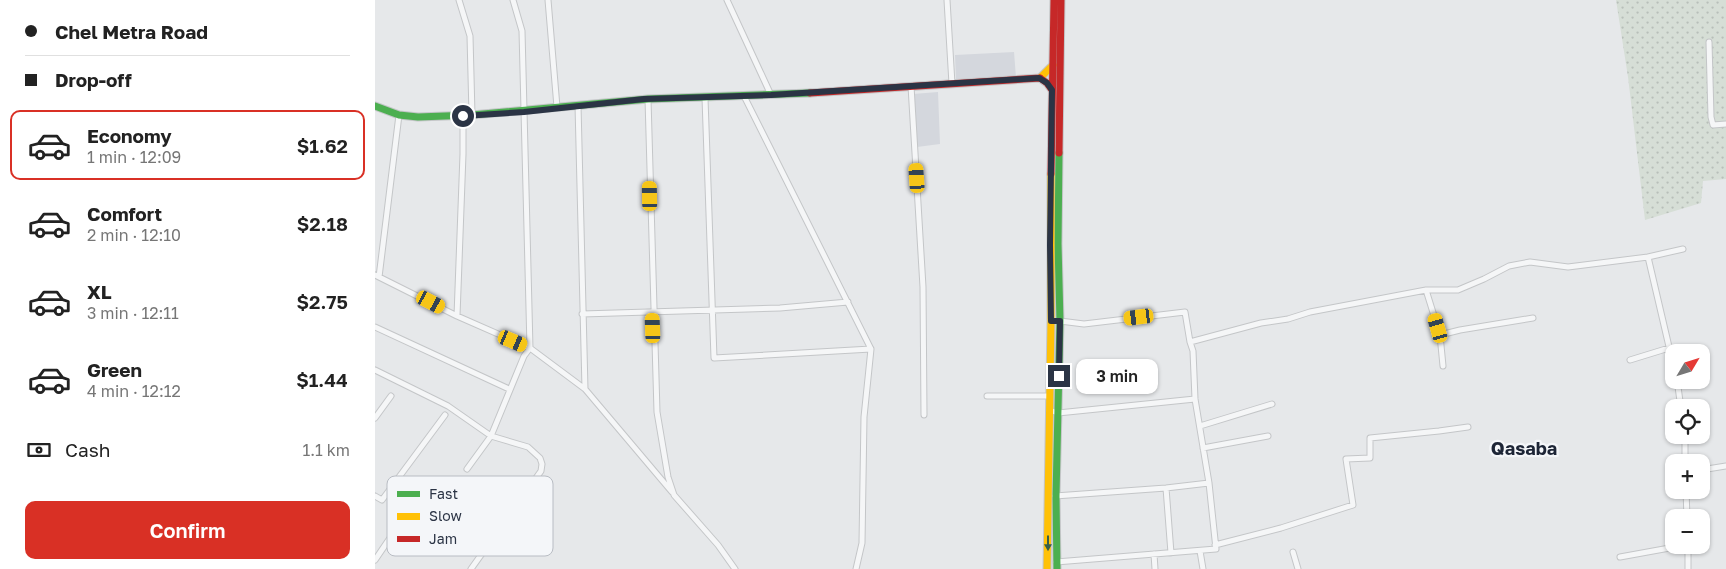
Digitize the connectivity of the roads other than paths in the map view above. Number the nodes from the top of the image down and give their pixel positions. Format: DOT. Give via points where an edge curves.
graph roads {
  1 [pos="459,0"];
  2 [pos="513,0"];
  3 [pos="548,0"];
  4 [pos="727,0"];
  5 [pos="947,0"];
  6 [pos="1054,0"];
  7 [pos="1061,0"];
  8 [pos="1709,42"];
  9 [pos="1053,65"];
  10 [pos="1039,78"];
  11 [pos="952,84"];
  12 [pos="911,86"];
  13 [pos="1052,90"];
  14 [pos="771,95"];
  15 [pos="744,96"];
  16 [pos="705,98"];
  17 [pos="648,99"];
  18 [pos="375,106"];
  19 [pos="578,106"];
  20 [pos="557,108"];
  21 [pos="524,112"];
  22 [pos="399,115"];
  23 [pos="472,115"];
  24 [pos="463,116"];
  25 [pos="1726,124"];
  26 [pos="1683,249"];
  27 [pos="1648,257"];
  28 [pos="377,276"];
  29 [pos="1426,290"];
  30 [pos="849,302"];
  31 [pos="713,310"];
  32 [pos="653,312"];
  33 [pos="582,314"];
  34 [pos="457,316"];
  35 [pos="1533,318"];
  36 [pos="1051,321"];
  37 [pos="1060,321"];
  38 [pos="375,327"];
  39 [pos="1440,335"];
  40 [pos="1190,342"];
  41 [pos="1668,344"];
  42 [pos="530,348"];
  43 [pos="871,349"];
  44 [pos="1665,349"];
  45 [pos="1630,360"];
  46 [pos="1443,366"];
  47 [pos="375,370"];
  48 [pos="509,389"];
  49 [pos="585,389"];
  50 [pos="391,396"];
  51 [pos="987,396"];
  52 [pos="1049,396"];
  53 [pos="1195,399"];
  54 [pos="1272,404"];
  55 [pos="1049,410"];
  56 [pos="1058,413"];
  57 [pos="445,415"];
  58 [pos="924,415"];
  59 [pos="375,417"];
  60 [pos="1200,426"];
  61 [pos="1468,427"];
  62 [pos="491,436"];
  63 [pos="1268,436"];
  64 [pos="1203,448"];
  65 [pos="1726,466"];
  66 [pos="467,469"];
  67 [pos="1710,469"];
  68 [pos="400,476"];
  69 [pos="537,476"];
  70 [pos="1209,483"];
  71 [pos="1166,488"];
  72 [pos="387,493"];
  73 [pos="1048,493"];
  74 [pos="674,495"];
  75 [pos="375,496"];
  76 [pos="1056,496"];
  77 [pos="1048,516"];
  78 [pos="1056,534"];
  79 [pos="387,542"];
  80 [pos="1215,545"];
  81 [pos="1665,549"];
  82 [pos="1200,551"];
  83 [pos="1293,552"];
  84 [pos="1171,553"];
  85 [pos="1154,554"];
  86 [pos="1687,554"];
  87 [pos="480,556"];
  88 [pos="1619,557"];
  89 [pos="375,560"];
  90 [pos="1057,565"];
  91 [pos="1047,566"];
  92 [pos="471,569"];
  93 [pos="735,569"];
  94 [pos="856,569"];
  95 [pos="1155,569"];
  96 [pos="1203,569"];
  97 [pos="1298,569"];
  98 [pos="1688,569"];
  1 -- 23 [label="street" via="469,36"];
  2 -- 21 [label="street" via="522,31"];
  3 -- 20 [label="street"];
  4 -- 14 [label="street"];
  5 -- 11 [label="street"];
  6 -- 9 [label="main road"];
  7 -- 37 [label="main road"];
  8 -- 25 [label="street" via="1711,116 1713,125"];
  9 -- 10 [label="main road"];
  9 -- 13 [label="main road"];
  10 -- 11 [label="main road"];
  10 -- 13 [label="main road"];
  11 -- 12 [label="main road"];
  12 -- 14 [label="main road"];
  12 -- 58 [label="street" via="923,287"];
  13 -- 36 [label="main road"];
  14 -- 15 [label="main road"];
  15 -- 16 [label="main road"];
  15 -- 30 [label="street"];
  16 -- 17 [label="main road"];
  16 -- 31 [label="street"];
  17 -- 19 [label="main road"];
  17 -- 32 [label="street"];
  18 -- 22 [label="main road"];
  19 -- 20 [label="main road"];
  19 -- 33 [label="street"];
  20 -- 21 [label="main road"];
  21 -- 23 [label="main road"];
  21 -- 42 [label="street"];
  22 -- 24 [label="main road"];
  22 -- 28 [label="street"];
  23 -- 24 [label="main road"];
  24 -- 34 [label="street"];
  26 -- 27 [label="street"];
  27 -- 29 [label="street" via="1568,267 1530,262 1509,266 1458,290"];
  27 -- 41 [label="street"];
  28 -- 34 [label="street"];
  29 -- 39 [label="street"];
  29 -- 40 [label="street" via="1310,312"];
  30 -- 31 [label="street"];
  30 -- 43 [label="street"];
  31 -- 32 [label="street"];
  31 -- 43 [label="street" via="714,358"];
  32 -- 33 [label="street"];
  32 -- 74 [label="street" via="657,412"];
  33 -- 49 [label="street"];
  34 -- 42 [label="street"];
  35 -- 39 [label="street"];
  36 -- 37 [label="street"];
  36 -- 52 [label="main road"];
  37 -- 40 [label="street" via="1084,324 1185,312"];
  37 -- 56 [label="main road"];
  38 -- 48 [label="street"];
  39 -- 46 [label="street"];
  40 -- 53 [label="street"];
  42 -- 48 [label="street"];
  42 -- 49 [label="street"];
  43 -- 94 [label="street" via="864,417 861,543"];
  44 -- 45 [label="street"];
  47 -- 62 [label="street" via="448,406"];
  48 -- 62 [label="street"];
  49 -- 74 [label="street"];
  50 -- 59 [label="street"];
  51 -- 52 [label="street"];
  52 -- 55 [label="main road"];
  53 -- 56 [label="street"];
  53 -- 60 [label="street"];
  54 -- 60 [label="street"];
  55 -- 56 [label="street"];
  55 -- 73 [label="main road"];
  56 -- 76 [label="main road"];
  57 -- 68 [label="street"];
  60 -- 64 [label="street"];
  61 -- 80 [label="street" via="1370,438 1370,458 1346,459 1353,504 1281,528"];
  62 -- 66 [label="street"];
  62 -- 69 [label="street" via="528,447 542,464"];
  63 -- 64 [label="street"];
  64 -- 70 [label="street"];
  65 -- 67 [label="street"];
  70 -- 71 [label="street"];
  70 -- 80 [label="street"];
  71 -- 76 [label="street"];
  71 -- 84 [label="street"];
  72 -- 75 [label="street" via="382,500"];
  73 -- 76 [label="street"];
  73 -- 77 [label="main road"];
  74 -- 93 [label="street" via="704,527"];
  76 -- 78 [label="main road"];
  77 -- 78 [label="main road"];
  77 -- 91 [label="main road, one-way"];
  78 -- 90 [label="main road"];
  79 -- 89 [label="street"];
  80 -- 82 [label="street" via="1216,549"];
  81 -- 88 [label="street"];
  82 -- 84 [label="street"];
  82 -- 96 [label="street"];
  83 -- 97 [label="street"];
  84 -- 85 [label="street"];
  85 -- 90 [label="street"];
  85 -- 95 [label="street"];
  86 -- 98 [label="street"];
  87 -- 92 [label="street"];
  90 -- 91 [label="street"];
}
